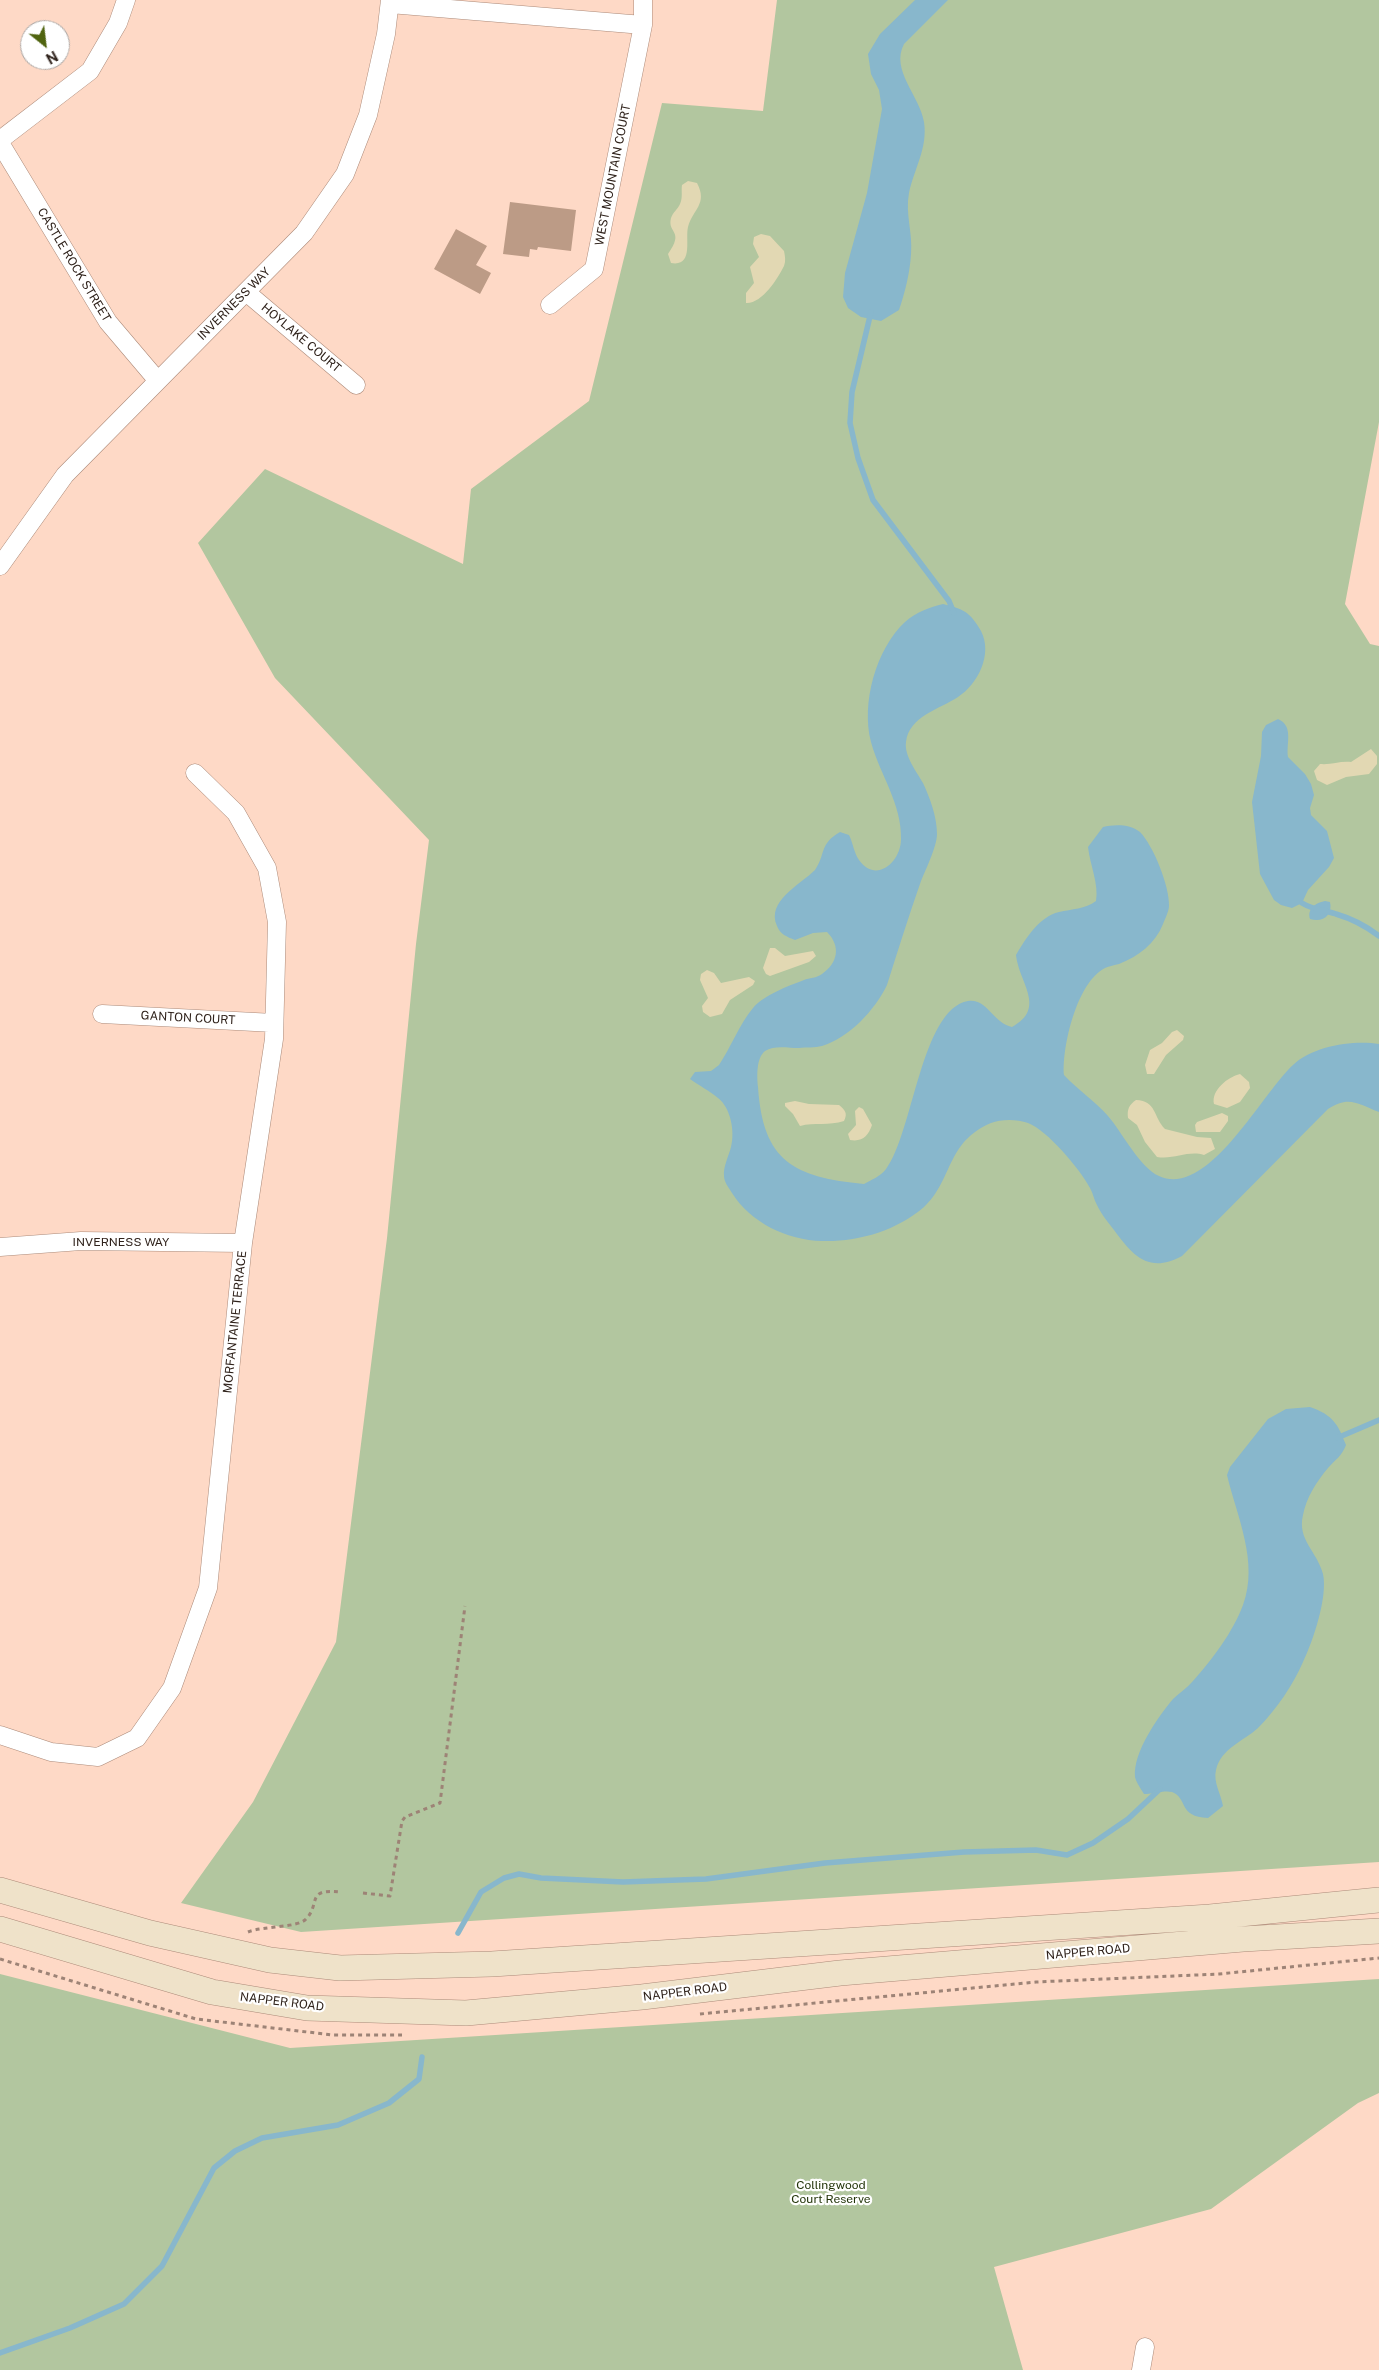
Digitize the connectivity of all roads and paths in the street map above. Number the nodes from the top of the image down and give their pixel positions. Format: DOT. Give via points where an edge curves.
graph roads {
  1 [pos="126,0"];
  2 [pos="643,0"];
  3 [pos="390,2"];
  4 [pos="643,25"];
  5 [pos="0,142"];
  6 [pos="246,292"];
  7 [pos="550,305"];
  8 [pos="158,381"];
  9 [pos="356,385"];
  10 [pos="0,566"];
  11 [pos="195,773"];
  12 [pos="102,1014"];
  13 [pos="274,1023"];
  14 [pos="243,1243"];
  15 [pos="0,1247"];
  16 [pos="465,1606"];
  17 [pos="0,1736"];
  18 [pos="0,1890"];
  19 [pos="341,1892"];
  20 [pos="364,1893"];
  21 [pos="1379,1900"];
  22 [pos="0,1929"];
  23 [pos="1379,1932"];
  24 [pos="244,1938"];
  25 [pos="1145,2347"];
  26 [pos="1141,2370"];
  1 -- 5 [label="street" via="118,23 90,72"];
  2 -- 4 [label="street, WEST MOUNTAIN COURT"];
  3 -- 4 [label="street"];
  3 -- 6 [label="street, INVERNESS WAY" via="368,115 345,174 304,233"];
  4 -- 7 [label="street, WEST MOUNTAIN COURT" via="594,269"];
  5 -- 8 [label="street, CASTLE ROCK STREET" via="108,322"];
  6 -- 8 [label="street, INVERNESS WAY"];
  6 -- 9 [label="street, HOYLAKE COURT"];
  8 -- 10 [label="street, INVERNESS WAY" via="65,475"];
  11 -- 13 [label="street, MORFANTAINE TERRACE" via="236,813 266,868 277,922"];
  12 -- 13 [label="street, GANTON COURT"];
  13 -- 14 [label="street, MORFANTAINE TERRACE"];
  14 -- 15 [label="street, INVERNESS WAY" via="81,1241"];
  14 -- 17 [label="street, MORFANTAINE TERRACE" via="208,1588 172,1688 137,1738 98,1757 51,1752"];
  16 -- 20 [label="path" via="440,1803 402,1821 390,1896"];
  18 -- 21 [label="main road" via="168,1937 270,1960 340,1968 492,1964 1210,1917"];
  19 -- 24 [label="path" via="320,1893 306,1919 300,1923 252,1930"];
  22 -- 23 [label="main road, NAPPER ROAD" via="212,1992 307,2008 466,2013 859,1972 1243,1939"];
  25 -- 26 [label="street"];
}
